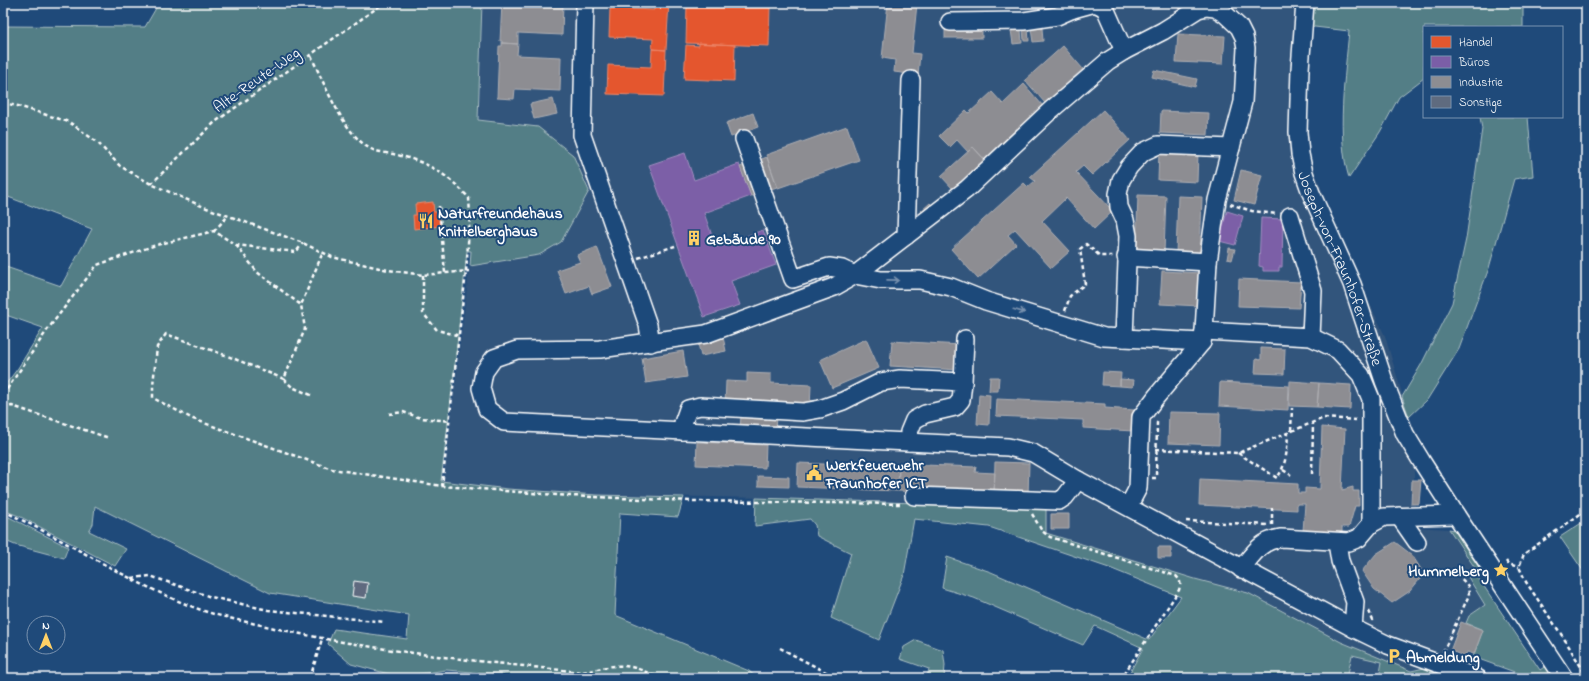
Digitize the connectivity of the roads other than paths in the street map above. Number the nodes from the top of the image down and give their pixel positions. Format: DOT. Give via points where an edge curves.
graph roads {
  1 [pos="586,3"];
  2 [pos="1305,3"];
  3 [pos="1073,6"];
  4 [pos="950,22"];
  5 [pos="1124,51"];
  6 [pos="911,80"];
  7 [pos="744,139"];
  8 [pos="1232,148"];
  9 [pos="1290,216"];
  10 [pos="906,236"];
  11 [pos="1126,257"];
  12 [pos="1208,262"];
  13 [pos="855,275"];
  14 [pos="1203,336"];
  15 [pos="1311,337"];
  16 [pos="1124,338"];
  17 [pos="964,339"];
  18 [pos="651,343"];
  19 [pos="963,382"];
  20 [pos="682,431"];
  21 [pos="909,442"];
  22 [pos="1078,480"];
  23 [pos="912,500"];
  24 [pos="1128,507"];
  25 [pos="1456,515"];
  26 [pos="1407,516"];
  27 [pos="1371,524"];
  28 [pos="1417,542"];
  29 [pos="1337,543"];
  30 [pos="1241,569"];
  31 [pos="1353,628"];
  32 [pos="1477,678"];
  33 [pos="1564,678"];
  1 -- 18 [label="street" via="582,135 648,325"];
  2 -- 25 [label="street, Joseph-von-Fraunhofer-Straße" via="1298,107 1300,154 1304,173 1352,284 1384,381 1402,426"];
  3 -- 4 [label="street" via="1057,16 1024,21"];
  3 -- 5 [label="street" via="1095,3 1105,8"];
  5 -- 8 [label="street" via="1198,9 1215,8 1225,14 1239,27 1246,48 1243,102"];
  5 -- 10 [label="street" via="1108,61 1051,110 967,189"];
  6 -- 10 [label="street"];
  7 -- 13 [label="street" via="793,279 829,267"];
  8 -- 11 [label="street" via="1158,145 1143,152 1121,180 1118,194 1119,207 1128,236"];
  8 -- 12 [label="street" via="1217,200"];
  9 -- 15 [label="street" via="1313,291"];
  10 -- 13 [label="street"];
  11 -- 12 [label="street"];
  11 -- 16 [label="street"];
  12 -- 14 [label="street"];
  13 -- 16 [label="street, one-way" via="881,280 920,280 1104,337"];
  13 -- 18 [label="street" via="834,288 706,334"];
  14 -- 15 [label="street"];
  14 -- 16 [label="street"];
  14 -- 24 [label="street" via="1141,418 1148,448 1138,488"];
  15 -- 27 [label="street" via="1338,350 1361,375 1371,399"];
  17 -- 19 [label="street"];
  18 -- 20 [label="street" via="600,349 516,350 494,358 484,372 481,388 487,409 504,422"];
  19 -- 20 [label="street" via="881,382 844,401 820,410 803,412 700,406 688,410"];
  19 -- 21 [label="street" via="961,400 955,407 925,414 914,420 909,432"];
  20 -- 21 [label="street"];
  21 -- 22 [label="street" via="1008,447 1033,452"];
  22 -- 23 [label="street" via="1059,502"];
  22 -- 24 [label="street"];
  24 -- 30 [label="street"];
  25 -- 26 [label="street"];
  25 -- 33 [label="street, Joseph-von-Fraunhofer-Straße"];
  26 -- 27 [label="street" via="1384,517"];
  26 -- 28 [label="street"];
  27 -- 29 [label="street" via="1359,538"];
  29 -- 30 [label="street" via="1281,538 1271,540 1258,548"];
  29 -- 31 [label="street" via="1340,561 1355,602"];
  30 -- 31 [label="street"];
  31 -- 32 [label="street" via="1388,645"];
}
